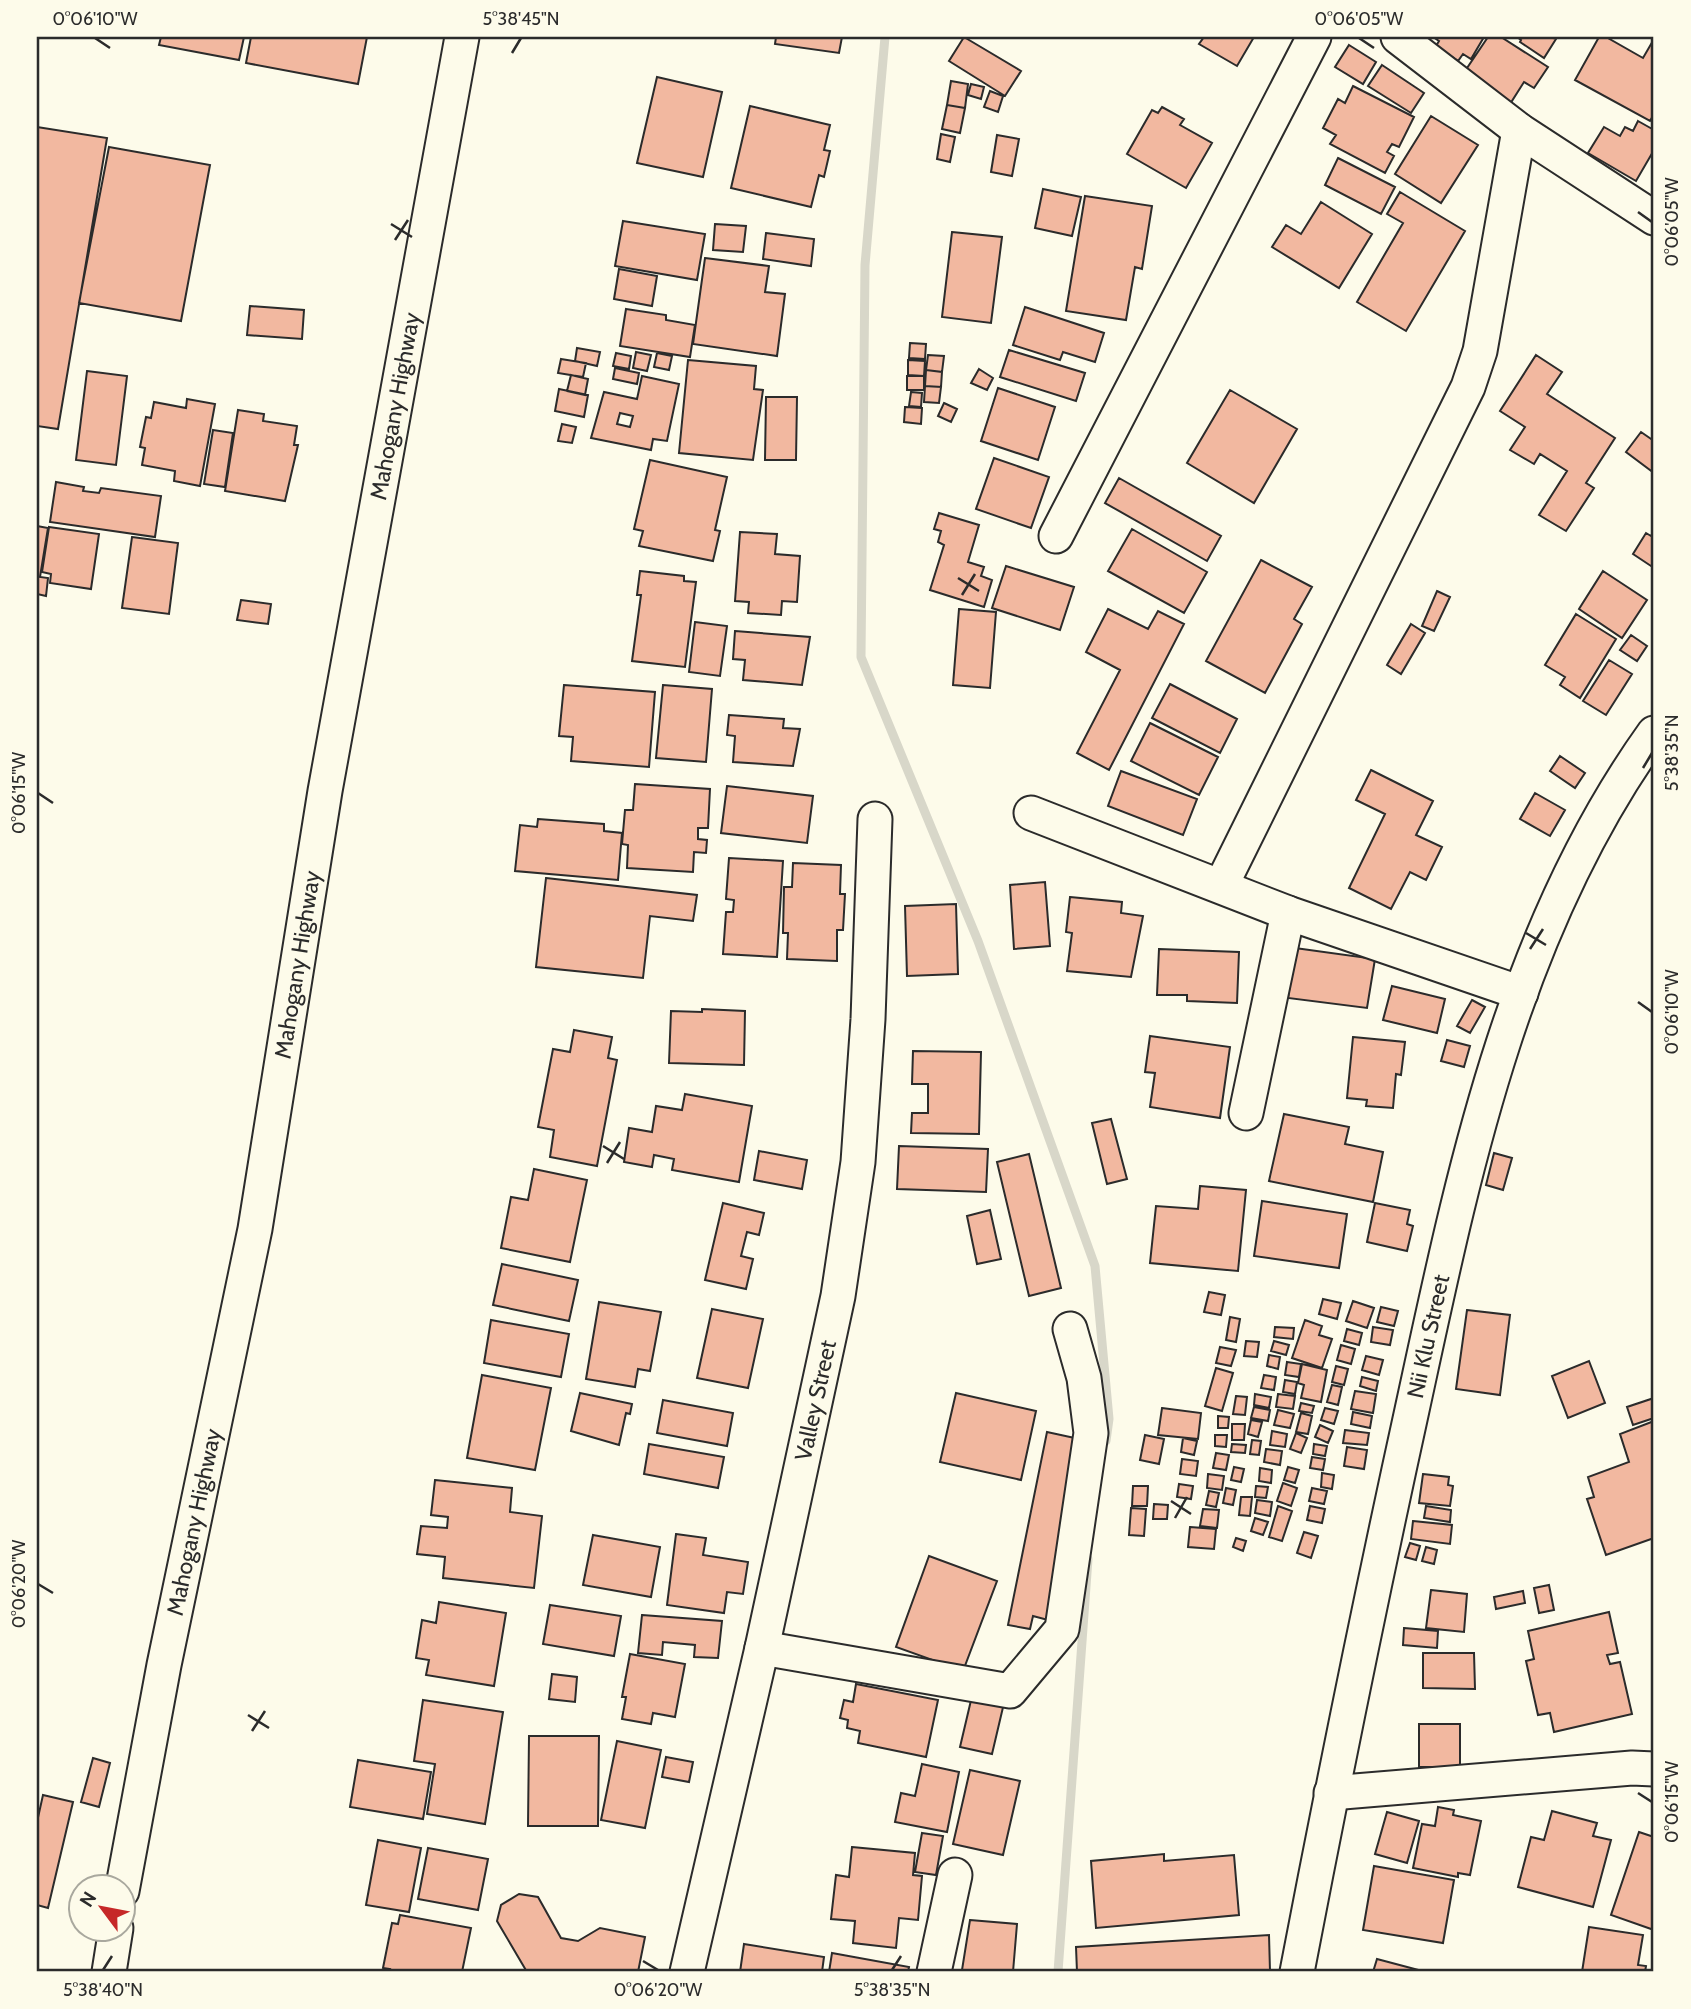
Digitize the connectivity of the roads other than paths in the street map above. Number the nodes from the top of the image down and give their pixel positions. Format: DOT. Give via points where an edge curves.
graph roads {
  1 [pos="462,37"];
  2 [pos="1314,37"];
  3 [pos="1398,37"];
  4 [pos="1520,130"];
  5 [pos="1654,218"];
  6 [pos="1056,536"];
  7 [pos="1654,733"];
  8 [pos="1031,813"];
  9 [pos="875,818"];
  10 [pos="1221,886"];
  11 [pos="1288,912"];
  12 [pos="1521,993"];
  13 [pos="1246,1113"];
  14 [pos="1070,1329"];
  15 [pos="762,1648"];
  16 [pos="1654,1769"];
  17 [pos="1331,1793"];
  18 [pos="125,1872"];
  19 [pos="956,1875"];
  20 [pos="114,1942"];
  21 [pos="109,1972"];
  22 [pos="687,1972"];
  23 [pos="934,1972"];
  24 [pos="1297,1972"];
  1 -- 18 [label="street, Mahogany Highway" via="325,791 255,1229 163,1665"];
  2 -- 6 [label="street"];
  3 -- 4 [label="street"];
  4 -- 5 [label="street"];
  4 -- 10 [label="street" via="1480,351 1468,387"];
  7 -- 12 [label="street, Nii Klu Street" via="1620,781 1575,861 1544,927"];
  8 -- 10 [label="street"];
  9 -- 15 [label="street, Valley Street" via="858,1162 838,1296"];
  10 -- 11 [label="street"];
  11 -- 12 [label="street"];
  11 -- 13 [label="street"];
  12 -- 17 [label="street, Nii Klu Street" via="1455,1213"];
  14 -- 15 [label="street" via="1084,1378 1091,1433 1062,1629 1025,1676 1010,1691"];
  15 -- 22 [label="street, Valley Street"];
  16 -- 17 [label="street"];
  17 -- 24 [label="street, Nii Klu Street"];
  19 -- 23 [label="street"];
  20 -- 21 [label="street"];
}
